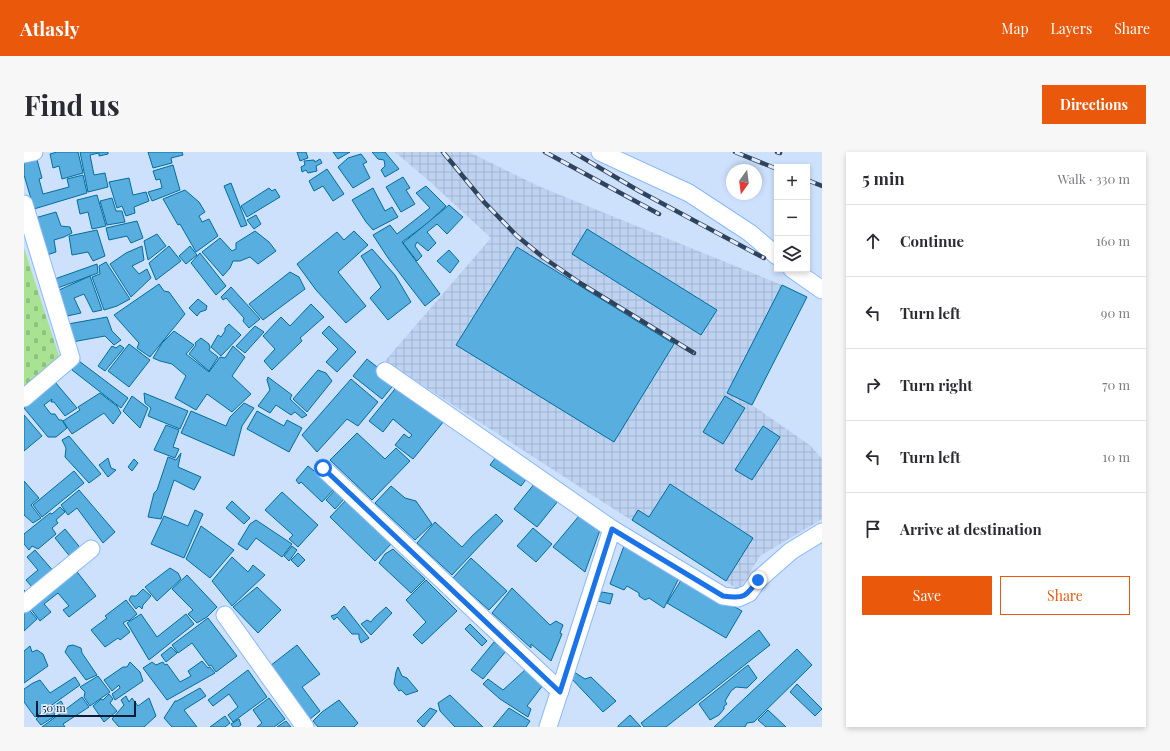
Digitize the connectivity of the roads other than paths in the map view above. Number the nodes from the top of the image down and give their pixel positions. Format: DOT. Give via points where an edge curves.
graph roads {
  1 [pos="34,152"];
  2 [pos="600,152"];
  3 [pos="24,154"];
  4 [pos="24,204"];
  5 [pos="774,253"];
  6 [pos="796,272"];
  7 [pos="822,290"];
  8 [pos="385,372"];
  9 [pos="24,398"];
  10 [pos="323,468"];
  11 [pos="612,529"];
  12 [pos="822,532"];
  13 [pos="91,549"];
  14 [pos="24,604"];
  15 [pos="225,615"];
  16 [pos="560,692"];
  17 [pos="305,727"];
  18 [pos="548,727"];
  1 -- 3 [label="street"];
  2 -- 5 [label="street" via="689,193 750,233"];
  4 -- 9 [label="street" via="71,358"];
  6 -- 7 [label="street"];
  8 -- 11 [label="street"];
  10 -- 16 [label="street"];
  11 -- 12 [label="street" via="723,596 738,598 749,593 758,580 790,551"];
  11 -- 16 [label="street"];
  13 -- 14 [label="street"];
  15 -- 17 [label="street"];
  16 -- 18 [label="street"];
}
